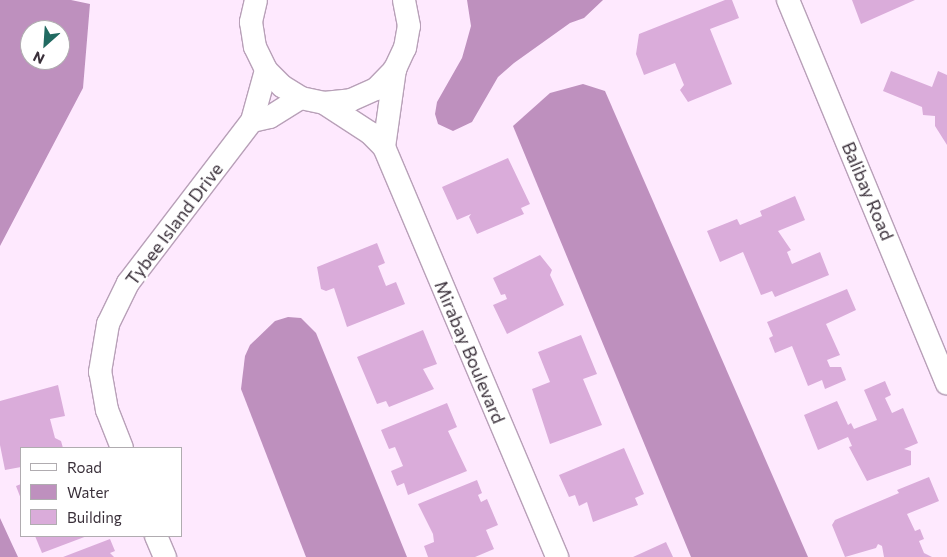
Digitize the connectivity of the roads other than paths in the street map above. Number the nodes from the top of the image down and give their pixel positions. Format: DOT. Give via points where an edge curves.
graph roads {
  1 [pos="256,0"];
  2 [pos="404,0"];
  3 [pos="788,0"];
  4 [pos="266,70"];
  5 [pos="395,70"];
  6 [pos="301,98"];
  7 [pos="324,103"];
  8 [pos="252,121"];
  9 [pos="384,147"];
  10 [pos="947,383"];
  11 [pos="122,447"];
  12 [pos="156,537"];
  13 [pos="164,557"];
  14 [pos="556,557"];
  1 -- 4 [label="street, Mirabay Boulevard" via="251,22 254,47"];
  2 -- 5 [label="street, Mirabay Boulevard" via="409,26 405,48"];
  3 -- 10 [label="street, Balibay Road"];
  4 -- 6 [label="street, Mirabay Boulevard"];
  4 -- 8 [label="street, Tybee Island Drive"];
  5 -- 7 [label="street, Mirabay Boulevard" via="376,89 351,100"];
  5 -- 9 [label="street, Mirabay Boulevard"];
  6 -- 7 [label="street, Mirabay Boulevard"];
  6 -- 8 [label="street" via="270,117"];
  7 -- 9 [label="street, Mirabay Boulevard" via="370,133"];
  8 -- 11 [label="street, Tybee Island Drive" via="128,283 108,324 100,372 107,410"];
  9 -- 14 [label="street, Mirabay Boulevard"];
  12 -- 13 [label="street"];
}
